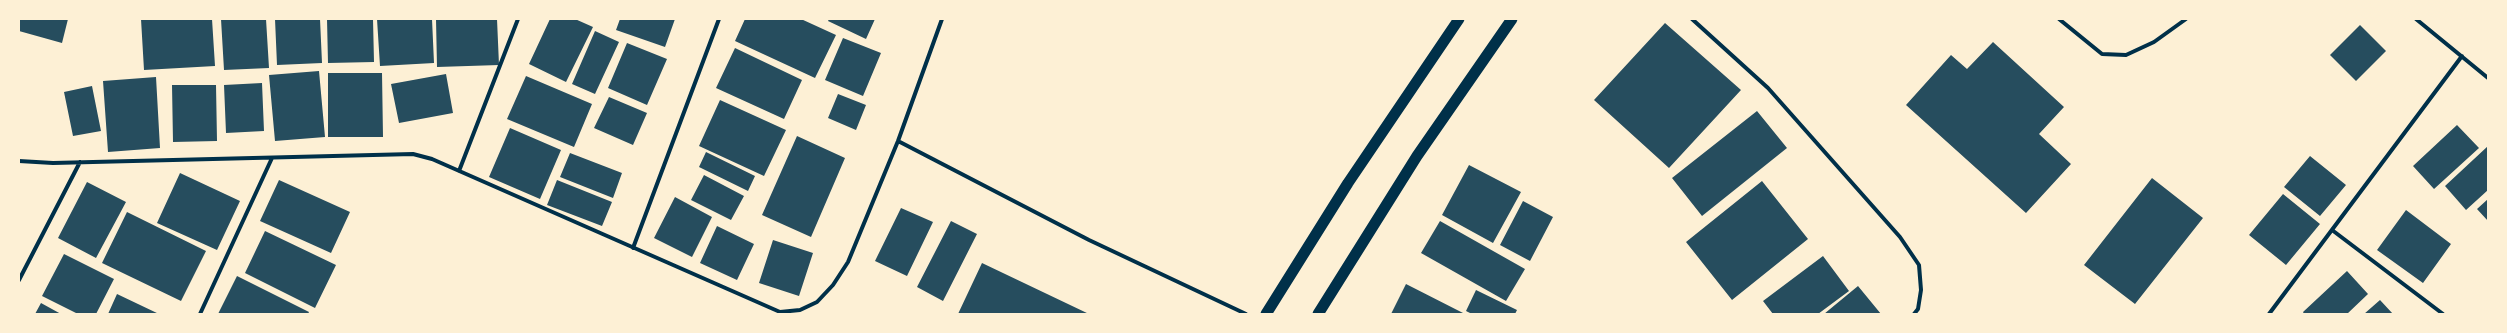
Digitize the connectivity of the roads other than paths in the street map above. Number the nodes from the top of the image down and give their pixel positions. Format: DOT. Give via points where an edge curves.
graph roads {
  1 [pos="518,19"];
  2 [pos="719,19"];
  3 [pos="942,19"];
  4 [pos="1459,19"];
  5 [pos="1512,19"];
  6 [pos="1692,19"];
  7 [pos="2059,19"];
  8 [pos="2186,19"];
  9 [pos="2416,19"];
  10 [pos="2462,56"];
  11 [pos="2488,78"];
  12 [pos="898,141"];
  13 [pos="272,158"];
  14 [pos="19,161"];
  15 [pos="80,162"];
  16 [pos="459,171"];
  17 [pos="2332,230"];
  18 [pos="632,248"];
  19 [pos="19,280"];
  20 [pos="200,314"];
  21 [pos="1246,314"];
  22 [pos="1266,314"];
  23 [pos="1318,314"];
  24 [pos="1914,314"];
  25 [pos="2270,314"];
  26 [pos="2443,314"];
  1 -- 16 [label="street"];
  2 -- 18 [label="street"];
  3 -- 12 [label="street"];
  4 -- 22 [label="highway" via="1348,183"];
  5 -- 23 [label="highway" via="1417,156"];
  6 -- 24 [label="street" via="1768,88 1900,237 1919,265 1921,290 1918,309"];
  7 -- 8 [label="street" via="2102,54 2126,55 2154,42"];
  9 -- 10 [label="street"];
  10 -- 11 [label="street"];
  10 -- 17 [label="street"];
  12 -- 18 [label="street" via="848,262 833,285 817,302 800,310 780,312"];
  12 -- 21 [label="street" via="1089,240"];
  13 -- 15 [label="street"];
  13 -- 16 [label="street" via="413,154"];
  13 -- 20 [label="street"];
  14 -- 15 [label="street"];
  15 -- 19 [label="street"];
  16 -- 18 [label="street"];
  17 -- 25 [label="street"];
  17 -- 26 [label="street"];
}
